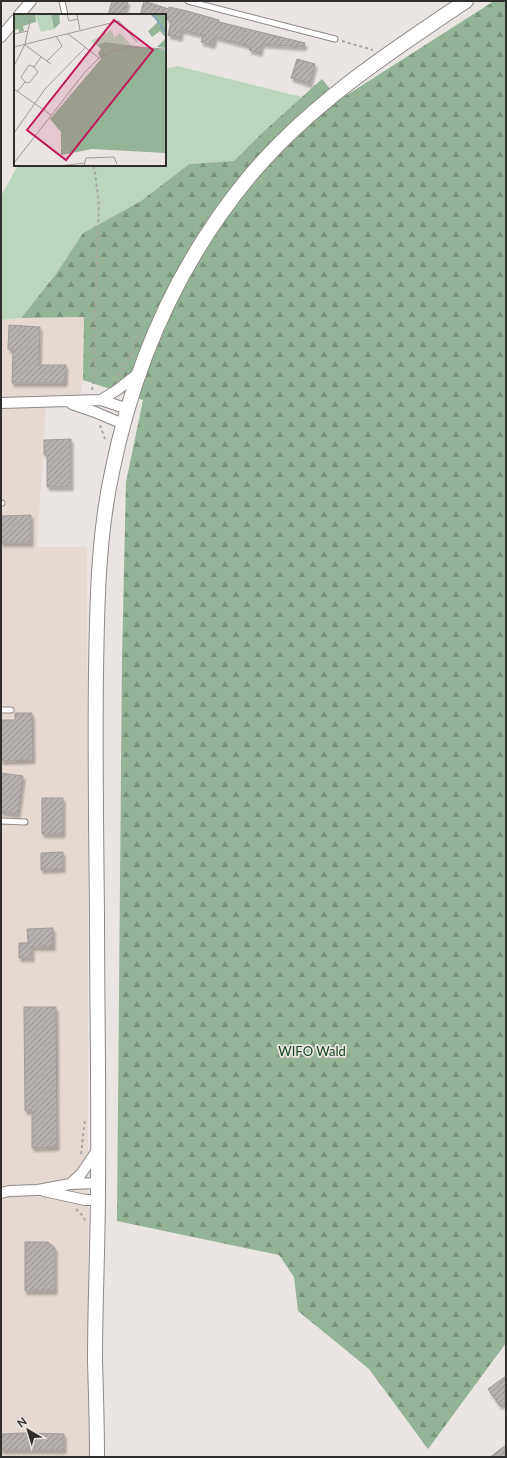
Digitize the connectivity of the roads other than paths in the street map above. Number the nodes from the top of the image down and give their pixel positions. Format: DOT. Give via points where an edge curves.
graph roads {
  1 [pos="31,1"];
  2 [pos="62,1"];
  3 [pos="188,1"];
  4 [pos="466,1"];
  5 [pos="20,14"];
  6 [pos="65,14"];
  7 [pos="14,21"];
  8 [pos="1,37"];
  9 [pos="335,39"];
  10 [pos="140,372"];
  11 [pos="101,400"];
  12 [pos="65,402"];
  13 [pos="1,403"];
  14 [pos="128,409"];
  15 [pos="123,424"];
  16 [pos="1,710"];
  17 [pos="11,710"];
  18 [pos="1,821"];
  19 [pos="25,822"];
  20 [pos="98,1149"];
  21 [pos="98,1183"];
  22 [pos="70,1184"];
  23 [pos="38,1190"];
  24 [pos="1,1193"];
  25 [pos="98,1200"];
  26 [pos="97,1457"];
  1 -- 5 [label="street"];
  2 -- 6 [label="lane"];
  3 -- 9 [label="lane"];
  4 -- 10 [label="main road" via="387,54 328,98 250,176 214,224 184,272 161,316"];
  7 -- 8 [label="street"];
  10 -- 11 [label="street"];
  10 -- 14 [label="main road"];
  11 -- 12 [label="street"];
  11 -- 14 [label="street"];
  12 -- 13 [label="street"];
  12 -- 15 [label="street"];
  14 -- 15 [label="main road"];
  15 -- 20 [label="main road" via="111,475 102,532 97,608 95,750"];
  16 -- 17 [label="lane"];
  18 -- 19 [label="lane"];
  20 -- 21 [label="main road"];
  20 -- 22 [label="street" via="81,1174"];
  21 -- 22 [label="street"];
  21 -- 25 [label="main road"];
  22 -- 23 [label="street"];
  23 -- 24 [label="street"];
  23 -- 25 [label="street" via="85,1200"];
  25 -- 26 [label="main road" via="95,1359"];
}
